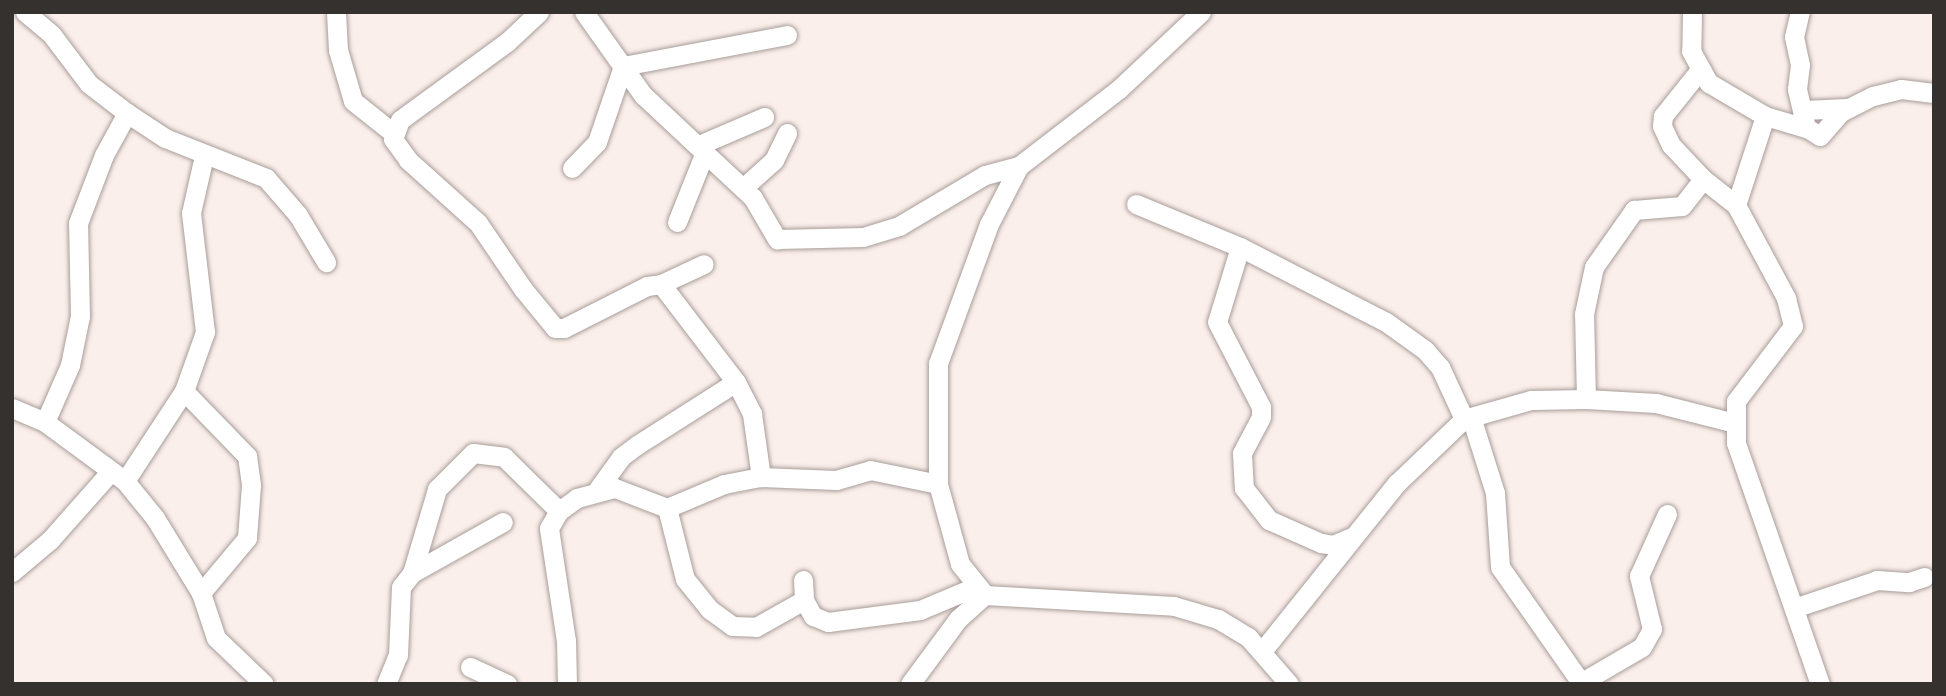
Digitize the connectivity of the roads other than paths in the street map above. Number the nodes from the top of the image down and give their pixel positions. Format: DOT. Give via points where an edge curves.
graph roads {
  1 [pos="25,12"];
  2 [pos="336,12"];
  3 [pos="539,12"];
  4 [pos="584,12"];
  5 [pos="1201,12"];
  6 [pos="1692,12"];
  7 [pos="1800,12"];
  8 [pos="787,35"];
  9 [pos="622,66"];
  10 [pos="1699,71"];
  11 [pos="1931,90"];
  12 [pos="1847,108"];
  13 [pos="127,113"];
  14 [pos="1765,116"];
  15 [pos="764,117"];
  16 [pos="1805,119"];
  17 [pos="392,132"];
  18 [pos="787,133"];
  19 [pos="702,148"];
  20 [pos="204,156"];
  21 [pos="1019,166"];
  22 [pos="572,168"];
  23 [pos="1703,179"];
  24 [pos="743,188"];
  25 [pos="1136,204"];
  26 [pos="1736,205"];
  27 [pos="677,222"];
  28 [pos="1240,247"];
  29 [pos="326,262"];
  30 [pos="704,264"];
  31 [pos="661,284"];
  32 [pos="736,382"];
  33 [pos="184,391"];
  34 [pos="1586,399"];
  35 [pos="12,408"];
  36 [pos="1468,419"];
  37 [pos="45,422"];
  38 [pos="1735,423"];
  39 [pos="118,476"];
  40 [pos="761,477"];
  41 [pos="937,484"];
  42 [pos="598,489"];
  43 [pos="667,508"];
  44 [pos="559,511"];
  45 [pos="1667,514"];
  46 [pos="503,522"];
  47 [pos="1354,536"];
  48 [pos="12,572"];
  49 [pos="412,573"];
  50 [pos="1924,577"];
  51 [pos="980,592"];
  52 [pos="201,593"];
  53 [pos="1794,608"];
  54 [pos="1263,650"];
  55 [pos="470,667"];
  56 [pos="1582,683"];
  57 [pos="264,684"];
  58 [pos="386,684"];
  59 [pos="507,684"];
  60 [pos="567,684"];
  61 [pos="910,684"];
  62 [pos="1289,684"];
  63 [pos="1819,684"];
  1 -- 13 [label="street" via="52,35 89,84"];
  2 -- 17 [label="street" via="338,50 353,101"];
  3 -- 17 [label="street" via="507,42 400,120"];
  4 -- 9 [label="street"];
  5 -- 21 [label="street" via="1119,89"];
  6 -- 10 [label="street" via="1691,51"];
  7 -- 16 [label="street" via="1794,37 1800,61 1797,89"];
  8 -- 9 [label="street"];
  9 -- 19 [label="street" via="643,95"];
  9 -- 22 [label="street" via="597,142"];
  10 -- 14 [label="street" via="1709,83"];
  10 -- 23 [label="street" via="1661,122 1671,145"];
  11 -- 12 [label="street" via="1901,89"];
  12 -- 16 [label="street"];
  12 -- 16 [label="street" via="1820,136"];
  13 -- 20 [label="street"];
  13 -- 37 [label="street" via="104,155 78,223 80,316 70,365"];
  14 -- 16 [label="street"];
  14 -- 26 [label="street"];
  15 -- 19 [label="street"];
  17 -- 31 [label="street" via="408,160 478,223 555,328 564,328 647,286"];
  18 -- 24 [label="street" via="774,160"];
  19 -- 24 [label="street"];
  19 -- 27 [label="street"];
  20 -- 29 [label="street" via="266,178 298,215"];
  20 -- 33 [label="street" via="191,213 205,332"];
  21 -- 24 [label="street" via="985,175 899,226 844,240 777,239"];
  21 -- 41 [label="street" via="989,224 938,363"];
  23 -- 26 [label="street"];
  23 -- 34 [label="street" via="1682,206 1634,210 1594,267 1584,314"];
  25 -- 28 [label="street"];
  26 -- 38 [label="street" via="1786,298 1793,322 1792,331 1739,397"];
  28 -- 36 [label="street" via="1386,322 1425,350 1440,366"];
  28 -- 47 [label="street" via="1217,321 1261,407 1261,417 1242,453 1244,488 1269,520 1321,543 1333,545"];
  30 -- 31 [label="street"];
  31 -- 32 [label="street"];
  32 -- 40 [label="street" via="752,414"];
  32 -- 42 [label="street" via="637,444 621,457"];
  33 -- 39 [label="street"];
  33 -- 52 [label="street" via="247,456 251,485 247,538"];
  34 -- 36 [label="street" via="1531,400"];
  34 -- 38 [label="street" via="1656,403"];
  35 -- 37 [label="street"];
  36 -- 47 [label="street" via="1397,483"];
  36 -- 56 [label="street" via="1495,493 1500,566"];
  37 -- 39 [label="street"];
  38 -- 53 [label="street" via="1743,474"];
  39 -- 48 [label="street"];
  39 -- 52 [label="street" via="155,517"];
  40 -- 41 [label="street" via="836,480 870,470"];
  40 -- 43 [label="street" via="724,484"];
  41 -- 51 [label="street" via="956,553"];
  42 -- 43 [label="street" via="615,488"];
  42 -- 44 [label="street"];
  43 -- 51 [label="street" via="685,579 709,609 732,626 756,627 804,590 813,615 828,622 920,610"];
  44 -- 49 [label="street" via="504,457 473,453 437,489"];
  44 -- 60 [label="street" via="549,528 566,641"];
  45 -- 56 [label="street" via="1639,576 1652,629 1642,647"];
  46 -- 49 [label="street"];
  47 -- 54 [label="street"];
  49 -- 58 [label="street" via="401,587 398,655"];
  50 -- 53 [label="street" via="1909,582 1877,580"];
  51 -- 54 [label="street" via="1174,606 1218,619"];
  51 -- 61 [label="street"];
  52 -- 57 [label="street" via="216,638"];
  53 -- 63 [label="street"];
  54 -- 62 [label="street"];
  55 -- 59 [label="street"];
}
